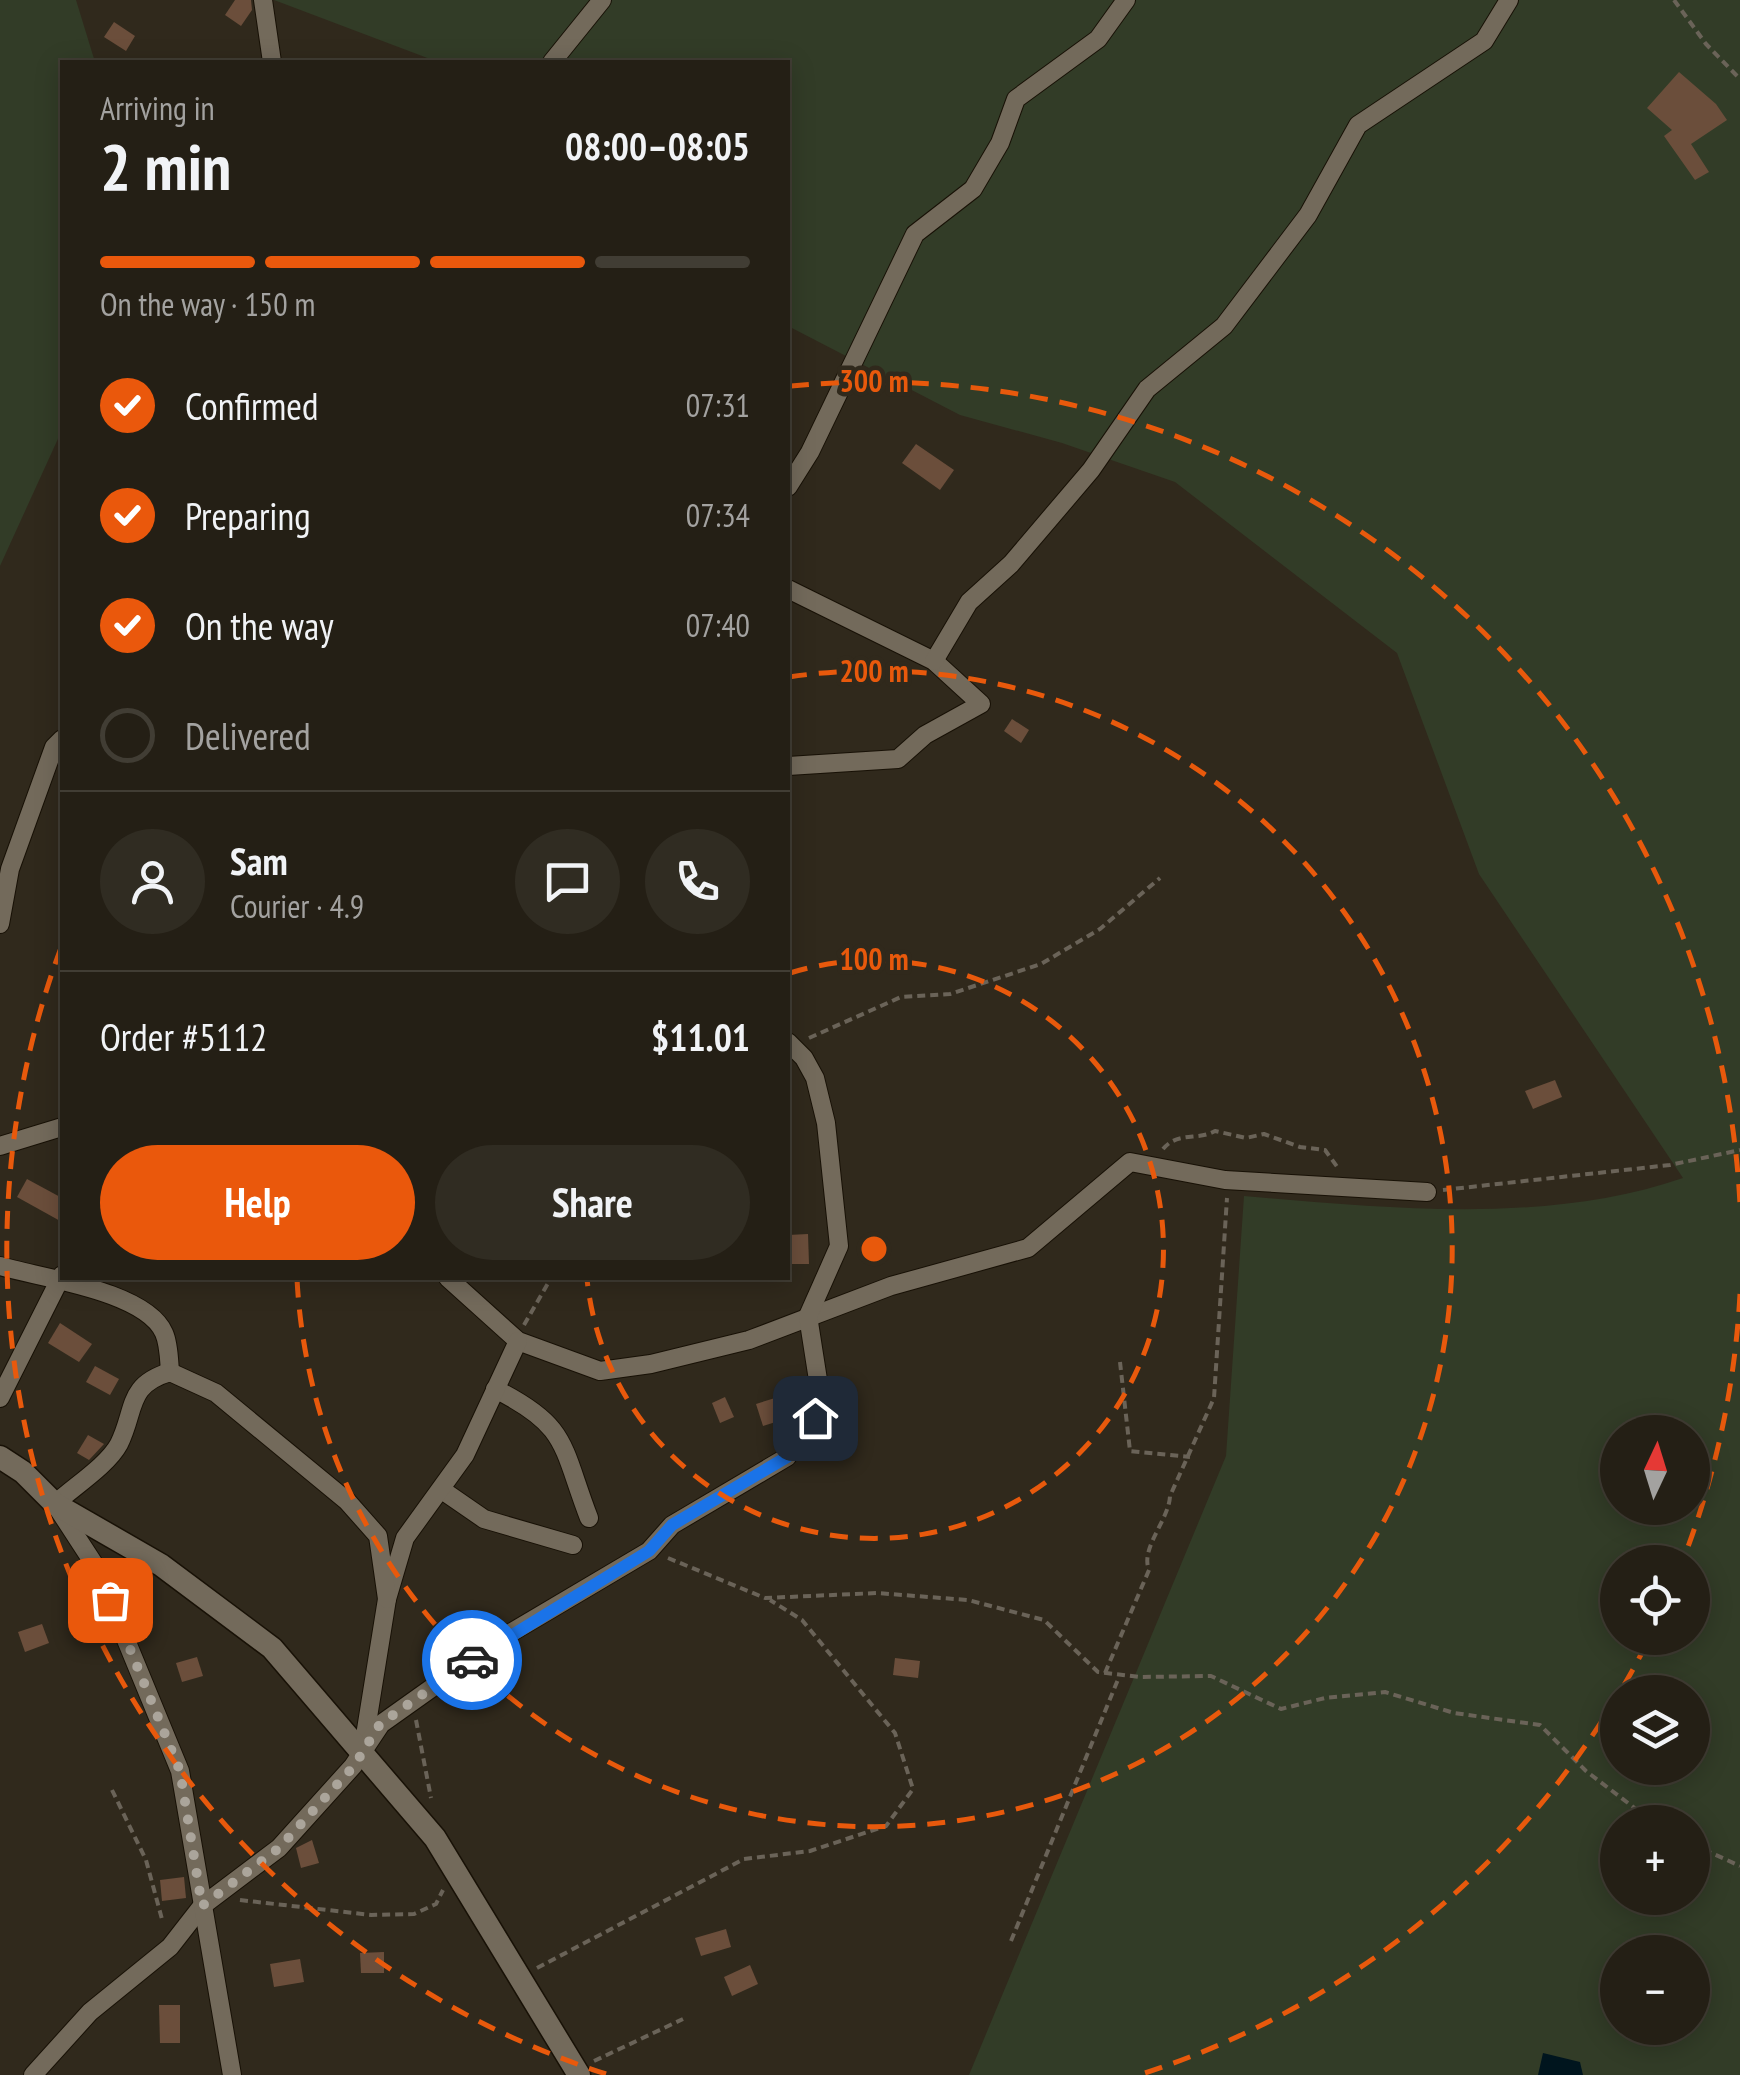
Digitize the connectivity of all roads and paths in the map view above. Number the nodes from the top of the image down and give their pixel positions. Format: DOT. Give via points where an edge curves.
graph roads {
  1 [pos="263,0"];
  2 [pos="602,0"];
  3 [pos="1126,0"];
  4 [pos="1509,0"];
  5 [pos="1674,0"];
  6 [pos="272,60"];
  7 [pos="554,60"];
  8 [pos="1740,79"];
  9 [pos="790,484"];
  10 [pos="790,590"];
  11 [pos="934,661"];
  12 [pos="60,741"];
  13 [pos="790,766"];
  14 [pos="1160,878"];
  15 [pos="0,924"];
  16 [pos="790,1044"];
  17 [pos="790,1045"];
  18 [pos="60,1128"];
  19 [pos="0,1146"];
  20 [pos="1740,1150"];
  21 [pos="1140,1164"];
  22 [pos="1234,1181"];
  23 [pos="1363,1190"];
  24 [pos="1427,1192"];
  25 [pos="0,1266"];
  26 [pos="60,1279"];
  27 [pos="63,1280"];
  28 [pos="450,1280"];
  29 [pos="550,1280"];
  30 [pos="808,1316"];
  31 [pos="518,1341"];
  32 [pos="1120,1362"];
  33 [pos="170,1372"];
  34 [pos="495,1389"];
  35 [pos="0,1398"];
  36 [pos="1190,1456"];
  37 [pos="0,1457"];
  38 [pos="442,1490"];
  39 [pos="55,1504"];
  40 [pos="590,1518"];
  41 [pos="573,1545"];
  42 [pos="649,1551"];
  43 [pos="766,1598"];
  44 [pos="387,1599"];
  45 [pos="1106,1673"];
  46 [pos="1120,1675"];
  47 [pos="412,1703"];
  48 [pos="362,1752"];
  49 [pos="112,1790"];
  50 [pos="1631,1805"];
  51 [pos="434,1838"];
  52 [pos="1710,1852"];
  53 [pos="1740,1866"];
  54 [pos="455,1871"];
  55 [pos="221,1896"];
  56 [pos="202,1906"];
  57 [pos="1011,1941"];
  58 [pos="170,1947"];
  59 [pos="518,1973"];
  60 [pos="683,2019"];
  61 [pos="585,2069"];
  62 [pos="32,2075"];
  63 [pos="232,2075"];
  1 -- 6 [label="street"];
  2 -- 7 [label="street"];
  3 -- 9 [label="street" via="1098,39 1016,99 973,189 914,234"];
  4 -- 11 [label="street" via="1484,42 1358,125 1308,214 1224,326 1148,388 1091,470 1011,564 969,602"];
  5 -- 8 [label="path"];
  10 -- 11 [label="street"];
  11 -- 13 [label="street" via="981,704 925,734 898,759"];
  12 -- 15 [label="street" via="10,869"];
  14 -- 16 [label="path" via="1100,929 1041,964 950,994 901,997"];
  17 -- 30 [label="street" via="815,1078 823,1108 839,1246"];
  18 -- 19 [label="street"];
  20 -- 24 [label="path" via="1670,1165"];
  21 -- 22 [label="street"];
  21 -- 23 [label="path" via="1142,1156 1185,1135 1264,1134 1325,1150"];
  21 -- 30 [label="street" via="1130,1162 1028,1248"];
  22 -- 23 [label="street"];
  22 -- 36 [label="path" via="1227,1192 1214,1398"];
  23 -- 24 [label="street"];
  25 -- 26 [label="street"];
  26 -- 35 [label="street"];
  27 -- 33 [label="street" via="148,1312 164,1333"];
  28 -- 31 [label="street"];
  29 -- 31 [label="path"];
  30 -- 31 [label="street" via="749,1340 600,1371"];
  30 -- 42 [label="street" via="818,1380 815,1418 787,1457 672,1525"];
  31 -- 34 [label="street"];
  32 -- 36 [label="path" via="1130,1451"];
  33 -- 39 [label="street" via="150,1378 128,1406 118,1446"];
  33 -- 44 [label="street" via="216,1392 347,1501 378,1536"];
  34 -- 38 [label="street"];
  34 -- 40 [label="street" via="554,1425"];
  36 -- 45 [label="path"];
  37 -- 39 [label="street"];
  38 -- 41 [label="street" via="484,1518"];
  38 -- 44 [label="street" via="406,1538"];
  39 -- 48 [label="street" via="161,1564 272,1648"];
  39 -- 56 [label="street" via="96,1567 180,1771"];
  42 -- 43 [label="path"];
  42 -- 47 [label="street" via="502,1638"];
  43 -- 45 [label="path" via="877,1593 968,1600 1044,1620"];
  43 -- 59 [label="path" via="802,1620 895,1734 913,1789 886,1826 810,1851 744,1859 624,1919 550,1966"];
  44 -- 48 [label="street"];
  45 -- 46 [label="path"];
  46 -- 50 [label="path" via="1211,1676 1281,1709 1385,1692 1454,1713 1540,1725"];
  46 -- 57 [label="path"];
  47 -- 48 [label="street" via="380,1724"];
  47 -- 51 [label="path"];
  48 -- 51 [label="street"];
  48 -- 55 [label="street" via="279,1848"];
  49 -- 58 [label="path" via="146,1860"];
  51 -- 54 [label="street"];
  52 -- 53 [label="path"];
  54 -- 55 [label="path" via="436,1904 414,1914 260,1905"];
  54 -- 59 [label="street"];
  55 -- 56 [label="street"];
  56 -- 58 [label="street"];
  56 -- 63 [label="street"];
  58 -- 62 [label="street" via="90,2012"];
  59 -- 61 [label="street"];
  60 -- 61 [label="path"];
}
